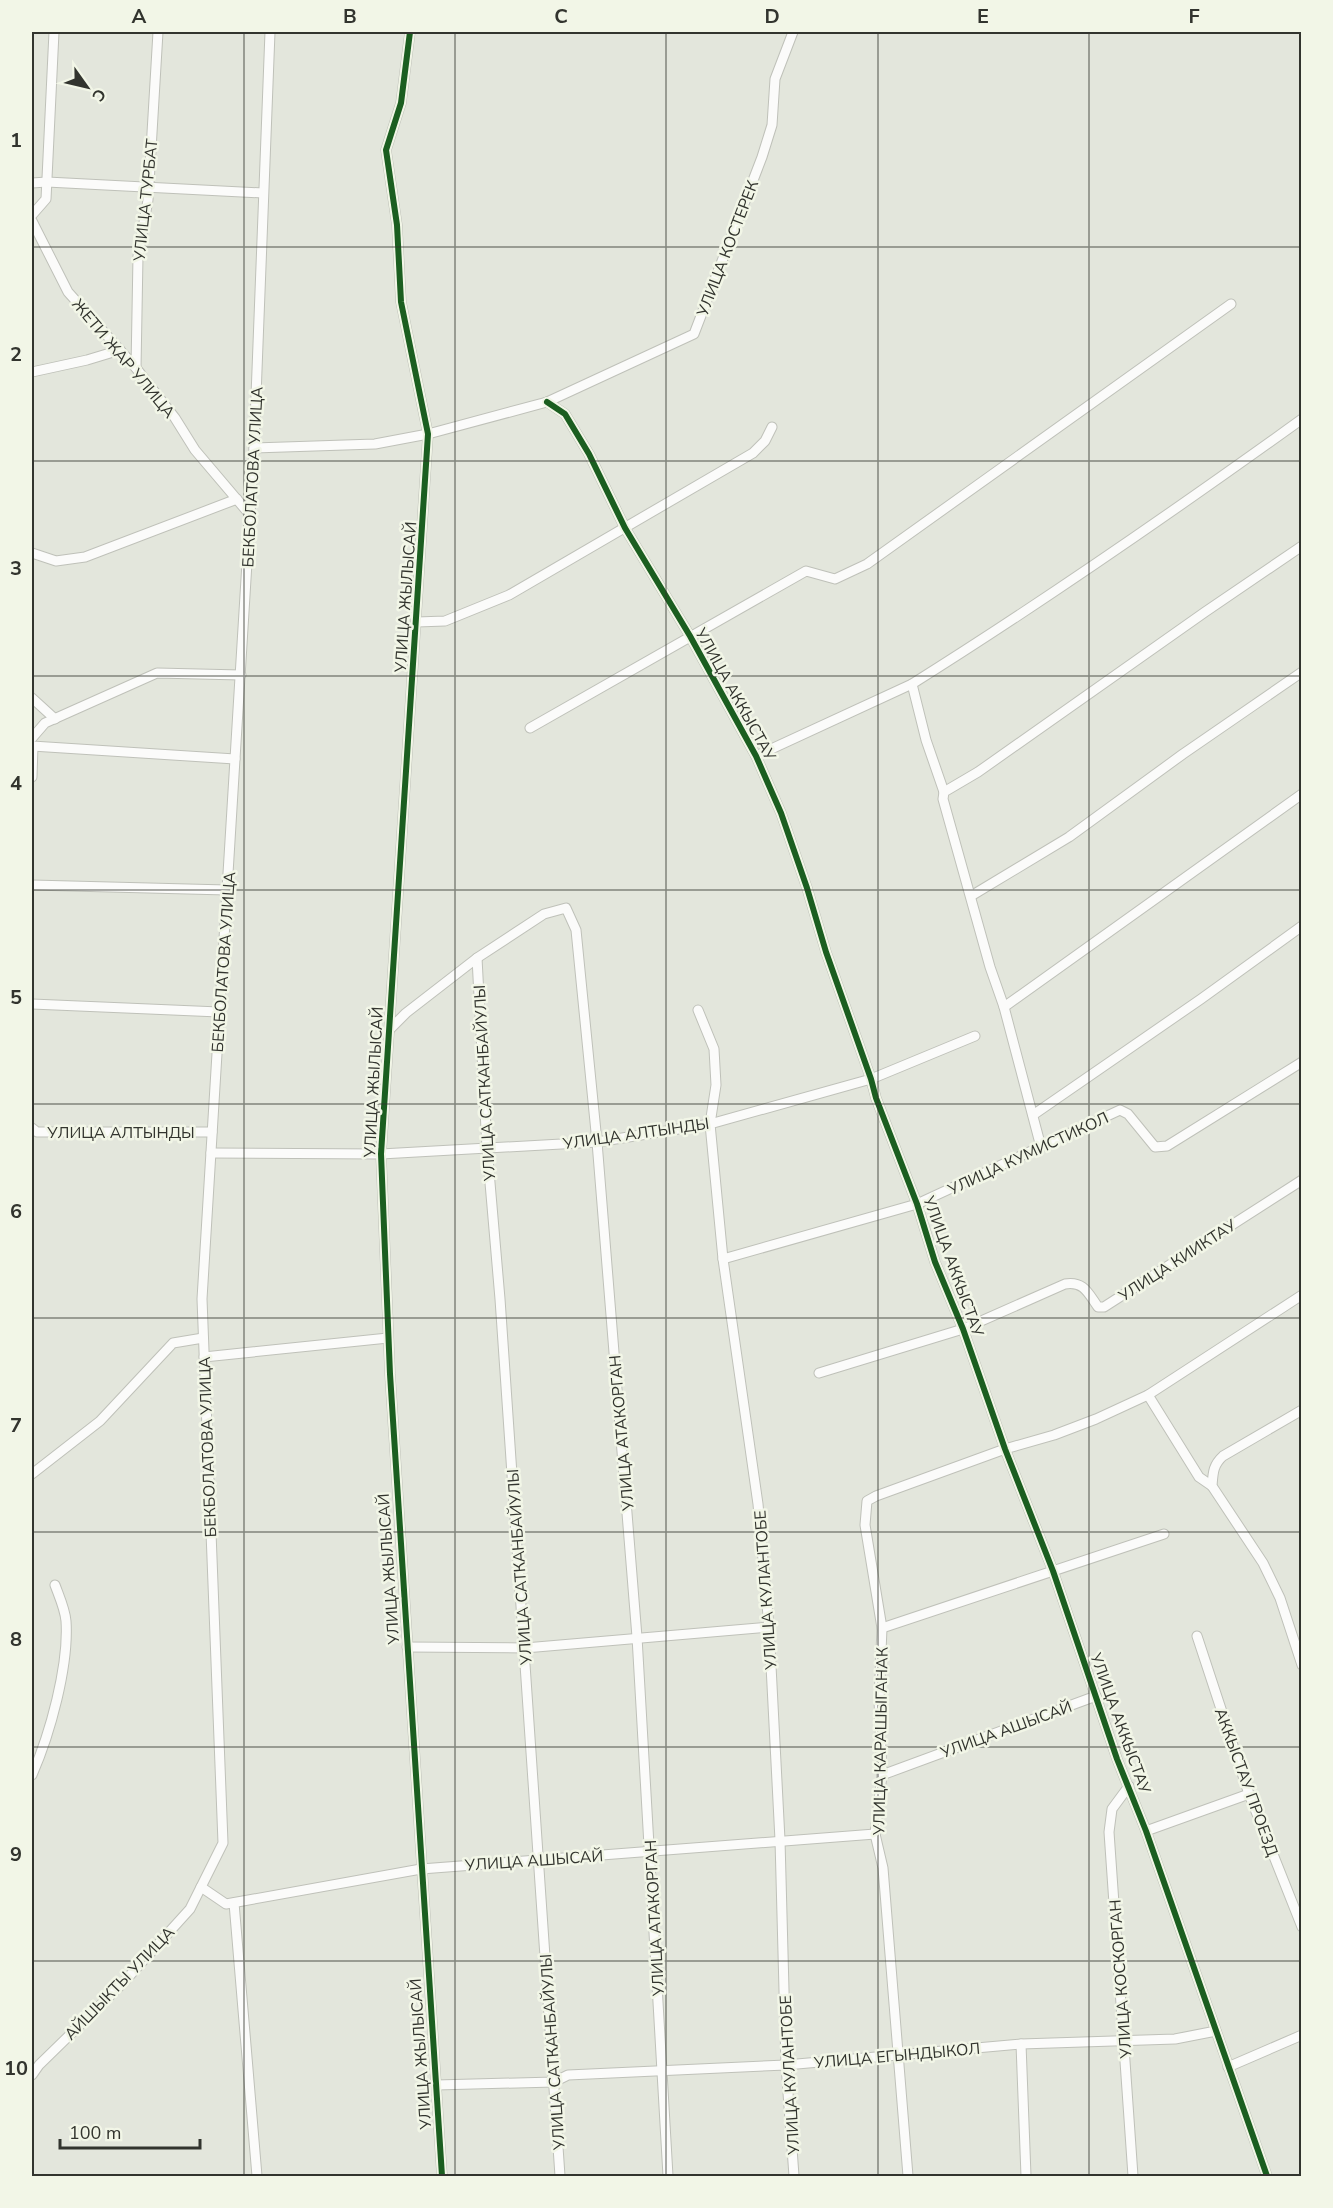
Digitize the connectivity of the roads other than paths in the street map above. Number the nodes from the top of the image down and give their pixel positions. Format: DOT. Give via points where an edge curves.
graph roads {
  1 [pos="54,32"];
  2 [pos="158,32"];
  3 [pos="270,32"];
  4 [pos="410,32"];
  5 [pos="793,32"];
  6 [pos="47,182"];
  7 [pos="32,183"];
  8 [pos="149,186"];
  9 [pos="263,193"];
  10 [pos="32,214"];
  11 [pos="32,221"];
  12 [pos="1231,304"];
  13 [pos="120,350"];
  14 [pos="136,368"];
  15 [pos="32,372"];
  16 [pos="547,402"];
  17 [pos="1302,419"];
  18 [pos="772,427"];
  19 [pos="428,434"];
  20 [pos="254,448"];
  21 [pos="237,499"];
  22 [pos="250,516"];
  23 [pos="625,528"];
  24 [pos="1302,546"];
  25 [pos="32,553"];
  26 [pos="417,621"];
  27 [pos="690,636"];
  28 [pos="1302,672"];
  29 [pos="241,675"];
  30 [pos="912,684"];
  31 [pos="32,698"];
  32 [pos="54,719"];
  33 [pos="530,728"];
  34 [pos="32,743"];
  35 [pos="756,756"];
  36 [pos="235,759"];
  37 [pos="32,777"];
  38 [pos="944,792"];
  39 [pos="1302,794"];
  40 [pos="32,885"];
  41 [pos="227,890"];
  42 [pos="970,896"];
  43 [pos="1302,926"];
  44 [pos="477,958"];
  45 [pos="32,1004"];
  46 [pos="1004,1007"];
  47 [pos="698,1010"];
  48 [pos="219,1012"];
  49 [pos="390,1029"];
  50 [pos="975,1036"];
  51 [pos="1302,1062"];
  52 [pos="872,1079"];
  53 [pos="1033,1115"];
  54 [pos="710,1124"];
  55 [pos="32,1128"];
  56 [pos="212,1132"];
  57 [pos="597,1142"];
  58 [pos="1041,1147"];
  59 [pos="486,1148"];
  60 [pos="211,1153"];
  61 [pos="381,1154"];
  62 [pos="1302,1180"];
  63 [pos="917,1204"];
  64 [pos="723,1259"];
  65 [pos="1302,1295"];
  66 [pos="963,1329"];
  67 [pos="203,1338"];
  68 [pos="388,1338"];
  69 [pos="204,1357"];
  70 [pos="819,1373"];
  71 [pos="1148,1395"];
  72 [pos="1302,1410"];
  73 [pos="1005,1449"];
  74 [pos="32,1474"];
  75 [pos="1212,1486"];
  76 [pos="1164,1534"];
  77 [pos="1053,1571"];
  78 [pos="56,1585"];
  79 [pos="769,1627"];
  80 [pos="882,1628"];
  81 [pos="1197,1636"];
  82 [pos="638,1637"];
  83 [pos="407,1647"];
  84 [pos="525,1648"];
  85 [pos="1302,1665"];
  86 [pos="1096,1696"];
  87 [pos="32,1775"];
  88 [pos="882,1775"];
  89 [pos="1129,1786"];
  90 [pos="1249,1794"];
  91 [pos="1146,1832"];
  92 [pos="875,1834"];
  93 [pos="780,1840"];
  94 [pos="651,1852"];
  95 [pos="539,1859"];
  96 [pos="421,1869"];
  97 [pos="201,1887"];
  98 [pos="234,1903"];
  99 [pos="1302,1927"];
  100 [pos="1216,2031"];
  101 [pos="1302,2035"];
  102 [pos="1124,2041"];
  103 [pos="1021,2044"];
  104 [pos="897,2055"];
  105 [pos="786,2065"];
  106 [pos="1228,2067"];
  107 [pos="661,2070"];
  108 [pos="32,2074"];
  109 [pos="554,2082"];
  110 [pos="436,2085"];
  111 [pos="257,2176"];
  112 [pos="442,2176"];
  113 [pos="560,2176"];
  114 [pos="668,2176"];
  115 [pos="794,2176"];
  116 [pos="908,2176"];
  117 [pos="1026,2176"];
  118 [pos="1133,2176"];
  119 [pos="1267,2176"];
  1 -- 6 [label="street"];
  2 -- 8 [label="street, УЛИЦА ТУРБАТ"];
  3 -- 9 [label="street, БЕКБОЛАТОВА УЛИЦА"];
  4 -- 19 [label="street, УЛИЦА ЖЫЛЫСАЙ" via="401,103 386,150 397,225 401,302"];
  5 -- 16 [label="street, УЛИЦА КОСТЕРЕК" via="775,79 772,124 762,157 694,334"];
  6 -- 7 [label="street"];
  6 -- 8 [label="street"];
  6 -- 10 [label="street" via="46,199"];
  8 -- 9 [label="street"];
  8 -- 14 [label="street, УЛИЦА ТУРБАТ" via="138,256"];
  9 -- 20 [label="street, БЕКБОЛАТОВА УЛИЦА"];
  11 -- 13 [label="street, ЖЕТИ ЖАР УЛИЦА" via="68,292"];
  12 -- 27 [label="street" via="867,564 835,579 806,571"];
  13 -- 14 [label="street, ЖЕТИ ЖАР УЛИЦА"];
  13 -- 15 [label="street"];
  14 -- 21 [label="street, ЖЕТИ ЖАР УЛИЦА" via="195,450"];
  16 -- 19 [label="street, УЛИЦА КОСТЕРЕК"];
  16 -- 23 [label="street, УЛИЦА АККЫСТАУ" via="566,414"];
  17 -- 30 [label="street" via="1086,572"];
  18 -- 23 [label="street" via="753,453"];
  19 -- 20 [label="street, УЛИЦА КОСТЕРЕК" via="375,444"];
  19 -- 26 [label="street, УЛИЦА ЖЫЛЫСАЙ"];
  20 -- 22 [label="street, БЕКБОЛАТОВА УЛИЦА"];
  21 -- 22 [label="street, ЖЕТИ ЖАР УЛИЦА"];
  21 -- 25 [label="street" via="85,557 56,561"];
  22 -- 29 [label="street, БЕКБОЛАТОВА УЛИЦА"];
  23 -- 26 [label="street" via="509,595 445,621"];
  23 -- 27 [label="street, УЛИЦА АККЫСТАУ"];
  24 -- 38 [label="street"];
  26 -- 49 [label="street, УЛИЦА ЖЫЛЫСАЙ"];
  27 -- 33 [label="street"];
  27 -- 35 [label="street, УЛИЦА АККЫСТАУ"];
  28 -- 42 [label="street" via="1069,837"];
  29 -- 32 [label="street" via="157,673"];
  29 -- 36 [label="street, БЕКБОЛАТОВА УЛИЦА"];
  30 -- 35 [label="street"];
  30 -- 38 [label="street"];
  31 -- 32 [label="street"];
  32 -- 34 [label="street" via="45,723"];
  34 -- 36 [label="street"];
  34 -- 37 [label="street"];
  35 -- 52 [label="street, УЛИЦА АККЫСТАУ" via="781,813"];
  36 -- 41 [label="street, БЕКБОЛАТОВА УЛИЦА"];
  38 -- 42 [label="street"];
  39 -- 46 [label="street"];
  40 -- 41 [label="street"];
  41 -- 48 [label="street, БЕКБОЛАТОВА УЛИЦА"];
  42 -- 46 [label="street"];
  43 -- 53 [label="street"];
  44 -- 49 [label="street, УЛИЦА АТАКОРГАН"];
  44 -- 57 [label="street, УЛИЦА АТАКОРГАН" via="544,914 566,908 576,930"];
  44 -- 59 [label="street, УЛИЦА САТКАНБАЙУЛЫ"];
  45 -- 48 [label="street"];
  46 -- 53 [label="street"];
  47 -- 54 [label="street, УЛИЦА КУЛАНТОБЕ" via="714,1049 716,1085"];
  48 -- 56 [label="street, БЕКБОЛАТОВА УЛИЦА"];
  49 -- 61 [label="street, УЛИЦА ЖЫЛЫСАЙ"];
  50 -- 52 [label="street, УЛИЦА АЛТЫНДЫ"];
  51 -- 58 [label="street, УЛИЦА КУМИСТИКОЛ" via="1167,1146 1155,1147 1128,1114 1120,1110"];
  52 -- 54 [label="street, УЛИЦА АЛТЫНДЫ"];
  52 -- 63 [label="street, УЛИЦА АККЫСТАУ"];
  53 -- 58 [label="street"];
  54 -- 57 [label="street, УЛИЦА АЛТЫНДЫ"];
  54 -- 64 [label="street, УЛИЦА КУЛАНТОБЕ"];
  55 -- 56 [label="street, УЛИЦА АЛТЫНДЫ" via="37,1132"];
  56 -- 60 [label="street, БЕКБОЛАТОВА УЛИЦА"];
  57 -- 59 [label="street, УЛИЦА АЛТЫНДЫ"];
  57 -- 82 [label="street, УЛИЦА АТАКОРГАН"];
  58 -- 63 [label="street, УЛИЦА КУМИСТИКОЛ"];
  59 -- 61 [label="street, УЛИЦА АЛТЫНДЫ"];
  59 -- 84 [label="street, УЛИЦА САТКАНБАЙУЛЫ"];
  60 -- 61 [label="street, УЛИЦА АЛТЫНДЫ"];
  60 -- 67 [label="street, БЕКБОЛАТОВА УЛИЦА"];
  61 -- 68 [label="street, УЛИЦА ЖЫЛЫСАЙ"];
  62 -- 66 [label="street, УЛИЦА КИИКТАУ" via="1104,1307 1098,1307 1075,1282"];
  63 -- 64 [label="street, УЛИЦА КУМИСТИКОЛ"];
  63 -- 66 [label="street, УЛИЦА АККЫСТАУ" via="935,1262"];
  64 -- 79 [label="street, УЛИЦА КУЛАНТОБЕ" via="758,1504"];
  65 -- 71 [label="street, УЛИЦА КАРАШЫГАНАК"];
  66 -- 70 [label="street, УЛИЦА КИИКТАУ"];
  66 -- 73 [label="street, УЛИЦА АККЫСТАУ"];
  67 -- 69 [label="street, БЕКБОЛАТОВА УЛИЦА"];
  67 -- 74 [label="street" via="173,1343 100,1421"];
  68 -- 69 [label="street"];
  68 -- 83 [label="street, УЛИЦА ЖЫЛЫСАЙ"];
  69 -- 97 [label="street, БЕКБОЛАТОВА УЛИЦА" via="223,1843"];
  71 -- 73 [label="street, УЛИЦА КАРАШЫГАНАК" via="1054,1435"];
  71 -- 75 [label="street" via="1198,1477"];
  72 -- 75 [label="street" via="1223,1456 1216,1463"];
  73 -- 77 [label="street, УЛИЦА АККЫСТАУ"];
  73 -- 80 [label="street, УЛИЦА КАРАШЫГАНАК" via="867,1501 865,1525"];
  75 -- 85 [label="street" via="1263,1563 1280,1598"];
  76 -- 77 [label="street"];
  77 -- 80 [label="street"];
  77 -- 86 [label="street, УЛИЦА АККЫСТАУ"];
  78 -- 87 [label="street" via="66,1619 62,1681"];
  79 -- 82 [label="street"];
  79 -- 93 [label="street, УЛИЦА КУЛАНТОБЕ"];
  80 -- 88 [label="street, УЛИЦА КАРАШЫГАНАК"];
  81 -- 90 [label="street, АККЫСТАУ ПРОЕЗД"];
  82 -- 84 [label="street"];
  82 -- 94 [label="street, УЛИЦА АТАКОРГАН"];
  83 -- 84 [label="street"];
  83 -- 96 [label="street, УЛИЦА ЖЫЛЫСАЙ"];
  84 -- 95 [label="street, УЛИЦА САТКАНБАЙУЛЫ"];
  86 -- 88 [label="street, УЛИЦА АШЫСАЙ"];
  86 -- 89 [label="street, УЛИЦА АККЫСТАУ"];
  88 -- 92 [label="street, УЛИЦА КАРАШЫГАНАК"];
  89 -- 91 [label="street, УЛИЦА АККЫСТАУ"];
  89 -- 102 [label="street, УЛИЦА КОСКОРГАН" via="1112,1809 1109,1832"];
  90 -- 91 [label="street"];
  90 -- 99 [label="street, АККЫСТАУ ПРОЕЗД"];
  91 -- 100 [label="street, УЛИЦА АККЫСТАУ"];
  92 -- 93 [label="street, УЛИЦА АШЫСАЙ"];
  92 -- 104 [label="street, УЛИЦА КАРАШЫГАНАК" via="883,1868"];
  93 -- 94 [label="street, УЛИЦА АШЫСАЙ"];
  93 -- 105 [label="street, УЛИЦА КУЛАНТОБЕ"];
  94 -- 95 [label="street, УЛИЦА АШЫСАЙ"];
  94 -- 107 [label="street, УЛИЦА АТАКОРГАН"];
  95 -- 96 [label="street, УЛИЦА АШЫСАЙ"];
  95 -- 109 [label="street, УЛИЦА САТКАНБАЙУЛЫ"];
  96 -- 98 [label="street, УЛИЦА АШЫСАЙ"];
  96 -- 110 [label="street, УЛИЦА ЖЫЛЫСАЙ"];
  97 -- 98 [label="street" via="225,1904"];
  97 -- 108 [label="street, АЙШЫКТЫ УЛИЦА" via="190,1909"];
  98 -- 111 [label="street"];
  100 -- 102 [label="street, УЛИЦА ЕГЫНДЫКОЛ" via="1175,2039"];
  100 -- 106 [label="street, УЛИЦА АККЫСТАУ"];
  101 -- 106 [label="street"];
  102 -- 103 [label="street, УЛИЦА ЕГЫНДЫКОЛ"];
  102 -- 118 [label="street, УЛИЦА КОСКОРГАН"];
  103 -- 104 [label="street, УЛИЦА ЕГЫНДЫКОЛ"];
  103 -- 117 [label="street"];
  104 -- 105 [label="street, УЛИЦА ЕГЫНДЫКОЛ"];
  104 -- 116 [label="street, УЛИЦА КАРАШЫГАНАК"];
  105 -- 107 [label="street, УЛИЦА ЕГЫНДЫКОЛ"];
  105 -- 115 [label="street, УЛИЦА КУЛАНТОБЕ"];
  106 -- 119 [label="street, УЛИЦА АККЫСТАУ"];
  107 -- 109 [label="street, УЛИЦА ЕГЫНДЫКОЛ" via="568,2075"];
  107 -- 114 [label="street, УЛИЦА АТАКОРГАН"];
  109 -- 110 [label="street, УЛИЦА ЕГЫНДЫКОЛ"];
  109 -- 113 [label="street, УЛИЦА САТКАНБАЙУЛЫ"];
  110 -- 112 [label="street, УЛИЦА ЖЫЛЫСАЙ"];
}
